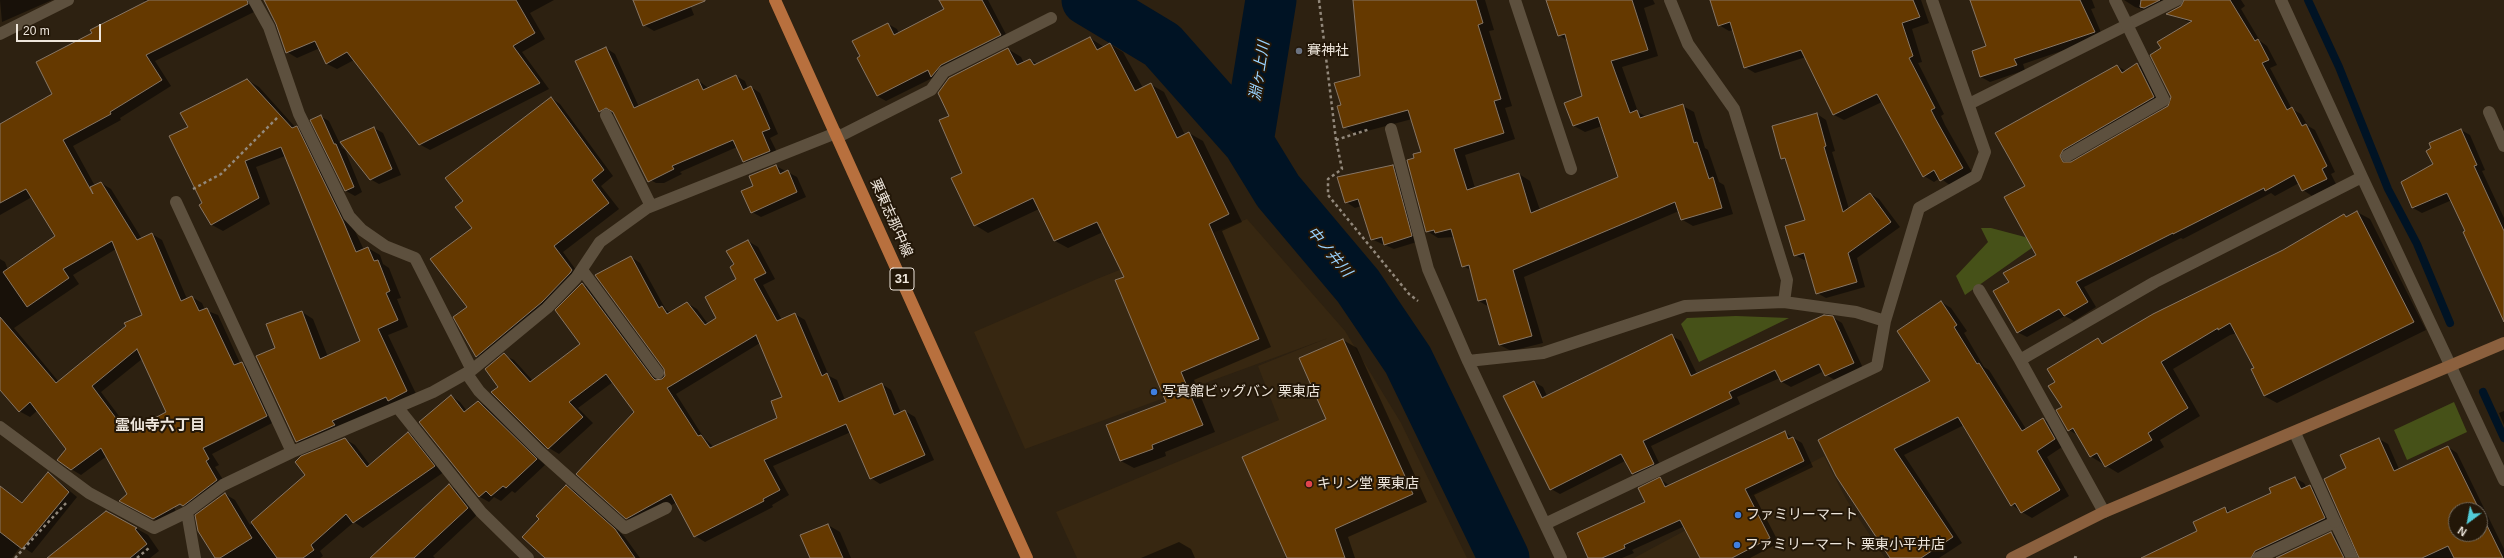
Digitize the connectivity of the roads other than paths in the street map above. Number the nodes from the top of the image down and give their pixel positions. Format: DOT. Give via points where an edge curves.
graph roads {
  1 [pos="68,0"];
  2 [pos="254,0"];
  3 [pos="775,0"];
  4 [pos="1515,0"];
  5 [pos="1670,0"];
  6 [pos="1932,0"];
  7 [pos="2115,0"];
  8 [pos="2177,0"];
  9 [pos="2281,0"];
  10 [pos="1051,18"];
  11 [pos="2127,24"];
  12 [pos="0,34"];
  13 [pos="1969,104"];
  14 [pos="2489,112"];
  15 [pos="606,115"];
  16 [pos="1391,129"];
  17 [pos="837,135"];
  18 [pos="2504,146"];
  19 [pos="2067,156"];
  20 [pos="1571,169"];
  21 [pos="2362,176"];
  22 [pos="176,202"];
  23 [pos="651,206"];
  24 [pos="582,270"];
  25 [pos="1979,290"];
  26 [pos="1784,302"];
  27 [pos="1886,321"];
  28 [pos="2504,343"];
  29 [pos="2020,360"];
  30 [pos="1468,361"];
  31 [pos="2450,365"];
  32 [pos="470,372"];
  33 [pos="658,373"];
  34 [pos="398,408"];
  35 [pos="0,427"];
  36 [pos="2295,433"];
  37 [pos="292,452"];
  38 [pos="2504,480"];
  39 [pos="666,508"];
  40 [pos="187,512"];
  41 [pos="2104,512"];
  42 [pos="2335,522"];
  43 [pos="1545,524"];
  44 [pos="195,558"];
  45 [pos="528,558"];
  46 [pos="1027,558"];
  47 [pos="1561,558"];
  48 [pos="2012,558"];
  49 [pos="2258,558"];
  50 [pos="2352,558"];
  1 -- 12 [label="street"];
  2 -- 32 [label="street" via="268,27 296,104 349,216 362,230 384,246 415,258"];
  3 -- 17 [label="main road, 栗東志那中線 / 31"];
  4 -- 20 [label="street"];
  5 -- 26 [label="street" via="1688,44 1734,109 1787,280"];
  6 -- 13 [label="street"];
  7 -- 11 [label="street"];
  8 -- 11 [label="street"];
  9 -- 21 [label="street"];
  10 -- 17 [label="street" via="944,72 931,90"];
  11 -- 13 [label="street"];
  11 -- 19 [label="street" via="2164,100"];
  13 -- 27 [label="street" via="1986,152 1976,176 1920,208"];
  14 -- 18 [label="street"];
  15 -- 23 [label="street"];
  16 -- 30 [label="street" via="1428,268"];
  17 -- 23 [label="street"];
  17 -- 46 [label="main road, 栗東志那中線 / 31"];
  21 -- 29 [label="street" via="2155,282"];
  21 -- 31 [label="street"];
  22 -- 37 [label="street"];
  23 -- 24 [label="street" via="600,242"];
  24 -- 32 [label="street" via="546,308"];
  24 -- 33 [label="street"];
  25 -- 29 [label="street"];
  26 -- 27 [label="street" via="1856,312"];
  26 -- 30 [label="street" via="1685,306 1543,353"];
  27 -- 43 [label="street" via="1877,366"];
  28 -- 31 [label="street"];
  29 -- 41 [label="street"];
  30 -- 43 [label="street"];
  31 -- 36 [label="street"];
  31 -- 38 [label="street"];
  32 -- 34 [label="street"];
  32 -- 39 [label="street" via="479,391 539,451 625,528"];
  34 -- 37 [label="street"];
  34 -- 45 [label="street" via="481,512"];
  35 -- 40 [label="street" via="81,487 154,528"];
  36 -- 41 [label="street"];
  36 -- 42 [label="street"];
  37 -- 40 [label="street" via="223,485"];
  40 -- 44 [label="street"];
  41 -- 48 [label="street"];
  42 -- 49 [label="street"];
  42 -- 50 [label="street"];
  43 -- 47 [label="street"];
}
